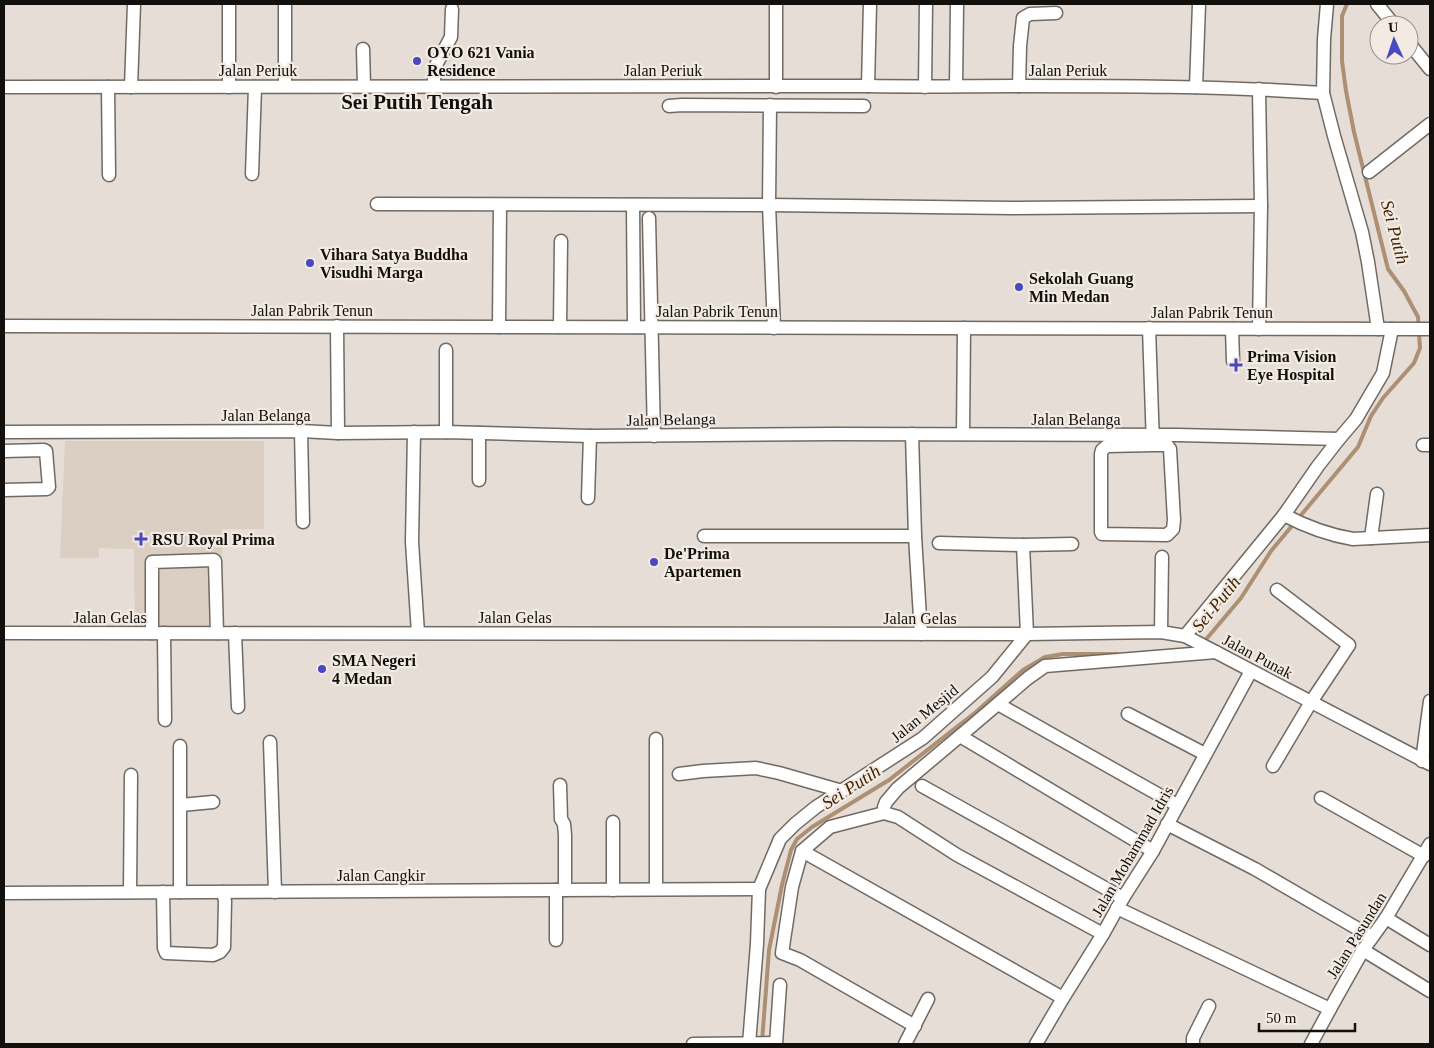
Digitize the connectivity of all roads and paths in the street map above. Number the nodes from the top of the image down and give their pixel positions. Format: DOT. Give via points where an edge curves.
graph roads {
  1 [pos="134,4"];
  2 [pos="229,4"];
  3 [pos="285,4"];
  4 [pos="776,4"];
  5 [pos="870,4"];
  6 [pos="926,4"];
  7 [pos="957,4"];
  8 [pos="1199,4"];
  9 [pos="1327,4"];
  10 [pos="1377,4"];
  11 [pos="452,9"];
  12 [pos="1056,13"];
  13 [pos="1386,15"];
  14 [pos="363,49"];
  15 [pos="1419,55"];
  16 [pos="1430,69"];
  17 [pos="285,86"];
  18 [pos="364,86"];
  19 [pos="868,86"];
  20 [pos="956,86"];
  21 [pos="1019,86"];
  22 [pos="4,87"];
  23 [pos="131,87"];
  24 [pos="229,87"];
  25 [pos="255,87"];
  26 [pos="433,87"];
  27 [pos="776,87"];
  28 [pos="925,87"];
  29 [pos="1196,87"];
  30 [pos="108,88"];
  31 [pos="1259,89"];
  32 [pos="1323,93"];
  33 [pos="770,105"];
  34 [pos="669,106"];
  35 [pos="864,106"];
  36 [pos="1430,124"];
  37 [pos="1369,172"];
  38 [pos="109,174"];
  39 [pos="252,174"];
  40 [pos="377,204"];
  41 [pos="634,204"];
  42 [pos="500,205"];
  43 [pos="769,205"];
  44 [pos="1261,206"];
  45 [pos="649,218"];
  46 [pos="562,240"];
  47 [pos="4,326"];
  48 [pos="337,326"];
  49 [pos="499,327"];
  50 [pos="560,327"];
  51 [pos="634,327"];
  52 [pos="650,327"];
  53 [pos="774,328"];
  54 [pos="964,328"];
  55 [pos="1149,328"];
  56 [pos="1232,328"];
  57 [pos="1427,328"];
  58 [pos="1259,329"];
  59 [pos="1378,329"];
  60 [pos="1396,329"];
  61 [pos="446,350"];
  62 [pos="1233,361"];
  63 [pos="301,431"];
  64 [pos="4,432"];
  65 [pos="414,432"];
  66 [pos="446,432"];
  67 [pos="338,433"];
  68 [pos="479,433"];
  69 [pos="912,434"];
  70 [pos="963,434"];
  71 [pos="590,436"];
  72 [pos="654,436"];
  73 [pos="1339,438"];
  74 [pos="1153,440"];
  75 [pos="4,451"];
  76 [pos="479,480"];
  77 [pos="4,490"];
  78 [pos="1376,494"];
  79 [pos="588,498"];
  80 [pos="1287,517"];
  81 [pos="303,522"];
  82 [pos="1430,535"];
  83 [pos="704,536"];
  84 [pos="915,536"];
  85 [pos="1371,538"];
  86 [pos="940,543"];
  87 [pos="1072,544"];
  88 [pos="1023,545"];
  89 [pos="1162,557"];
  90 [pos="1277,590"];
  91 [pos="1161,632"];
  92 [pos="4,633"];
  93 [pos="158,633"];
  94 [pos="217,633"];
  95 [pos="235,633"];
  96 [pos="418,634"];
  97 [pos="921,634"];
  98 [pos="1027,634"];
  99 [pos="1190,638"];
  100 [pos="1211,650"];
  101 [pos="1251,671"];
  102 [pos="1430,701"];
  103 [pos="1311,702"];
  104 [pos="998,704"];
  105 [pos="238,707"];
  106 [pos="1128,714"];
  107 [pos="165,720"];
  108 [pos="960,736"];
  109 [pos="656,739"];
  110 [pos="270,742"];
  111 [pos="180,746"];
  112 [pos="1205,754"];
  113 [pos="1426,762"];
  114 [pos="1273,766"];
  115 [pos="679,774"];
  116 [pos="132,775"];
  117 [pos="560,785"];
  118 [pos="922,786"];
  119 [pos="842,791"];
  120 [pos="1321,798"];
  121 [pos="213,802"];
  122 [pos="181,804"];
  123 [pos="1177,805"];
  124 [pos="884,813"];
  125 [pos="613,822"];
  126 [pos="1167,824"];
  127 [pos="1430,844"];
  128 [pos="1153,851"];
  129 [pos="802,852"];
  130 [pos="1424,856"];
  131 [pos="759,889"];
  132 [pos="560,890"];
  133 [pos="613,890"];
  134 [pos="656,890"];
  135 [pos="130,892"];
  136 [pos="163,892"];
  137 [pos="180,892"];
  138 [pos="223,892"];
  139 [pos="274,892"];
  140 [pos="4,893"];
  141 [pos="1120,903"];
  142 [pos="1386,918"];
  143 [pos="1103,934"];
  144 [pos="1372,937"];
  145 [pos="556,940"];
  146 [pos="1430,945"];
  147 [pos="1362,950"];
  148 [pos="780,985"];
  149 [pos="1430,991"];
  150 [pos="1063,998"];
  151 [pos="928,999"];
  152 [pos="1209,1006"];
  153 [pos="1330,1009"];
  154 [pos="915,1026"];
  155 [pos="751,1043"];
  156 [pos="775,1043"];
  157 [pos="693,1044"];
  158 [pos="905,1044"];
  159 [pos="1036,1044"];
  160 [pos="1193,1044"];
  161 [pos="1312,1044"];
  1 -- 23 [label="street"];
  2 -- 24 [label="street"];
  3 -- 17 [label="street"];
  4 -- 27 [label="street"];
  5 -- 19 [label="street"];
  6 -- 28 [label="street"];
  7 -- 20 [label="street"];
  8 -- 29 [label="street"];
  9 -- 32 [label="street"];
  10 -- 13 [label="street"];
  11 -- 26 [label="street" via="451,37 436,65"];
  12 -- 21 [label="street" via="1030,14 1023,18"];
  14 -- 18 [label="street"];
  15 -- 16 [label="street"];
  17 -- 18 [label="street, Jalan Periuk"];
  17 -- 25 [label="street, Jalan Periuk"];
  18 -- 26 [label="street, Jalan Periuk"];
  19 -- 27 [label="street, Jalan Periuk"];
  19 -- 28 [label="street, Jalan Periuk"];
  20 -- 21 [label="street, Jalan Periuk"];
  20 -- 28 [label="street, Jalan Periuk"];
  21 -- 29 [label="street, Jalan Periuk"];
  22 -- 30 [label="street, Jalan Periuk"];
  23 -- 24 [label="street, Jalan Periuk"];
  23 -- 30 [label="street, Jalan Periuk"];
  24 -- 25 [label="street, Jalan Periuk"];
  25 -- 39 [label="street"];
  26 -- 27 [label="street, Jalan Periuk"];
  29 -- 31 [label="street, Jalan Periuk"];
  30 -- 38 [label="street"];
  31 -- 32 [label="street, Jalan Periuk"];
  31 -- 44 [label="street"];
  32 -- 59 [label="street" via="1362,232"];
  33 -- 34 [label="street"];
  33 -- 35 [label="street"];
  33 -- 43 [label="street"];
  36 -- 37 [label="street"];
  40 -- 42 [label="street"];
  41 -- 42 [label="street"];
  41 -- 43 [label="street"];
  41 -- 51 [label="street"];
  42 -- 49 [label="street"];
  43 -- 44 [label="street" via="1010,208"];
  43 -- 53 [label="street"];
  44 -- 58 [label="street"];
  45 -- 52 [label="street"];
  46 -- 50 [label="street"];
  47 -- 48 [label="street, Jalan Pabrik Tenun"];
  48 -- 49 [label="street, Jalan Pabrik Tenun"];
  48 -- 67 [label="street"];
  49 -- 50 [label="street, Jalan Pabrik Tenun"];
  50 -- 51 [label="street, Jalan Pabrik Tenun"];
  51 -- 52 [label="street, Jalan Pabrik Tenun"];
  52 -- 53 [label="street, Jalan Pabrik Tenun"];
  52 -- 72 [label="street"];
  53 -- 54 [label="street, Jalan Pabrik Tenun"];
  54 -- 55 [label="street, Jalan Pabrik Tenun"];
  54 -- 70 [label="street"];
  55 -- 56 [label="street, Jalan Pabrik Tenun"];
  55 -- 74 [label="street"];
  56 -- 58 [label="street, Jalan Pabrik Tenun"];
  56 -- 62 [label="street"];
  57 -- 60 [label="street, Jalan Pabrik Tenun"];
  58 -- 59 [label="street, Jalan Pabrik Tenun"];
  59 -- 60 [label="street, Jalan Pabrik Tenun"];
  60 -- 73 [label="street" via="1383,373 1356,418"];
  61 -- 66 [label="street"];
  63 -- 64 [label="street, Jalan Belanga"];
  63 -- 67 [label="street, Jalan Belanga"];
  63 -- 81 [label="street"];
  65 -- 66 [label="street, Jalan Belanga"];
  65 -- 67 [label="street, Jalan Belanga"];
  65 -- 96 [label="street" via="412,542"];
  66 -- 68 [label="street, Jalan Belanga"];
  68 -- 71 [label="street, Jalan Belanga"];
  68 -- 76 [label="street"];
  69 -- 70 [label="street, Jalan Belanga"];
  69 -- 72 [label="street, Jalan Belanga"];
  69 -- 84 [label="street"];
  70 -- 74 [label="street, Jalan Belanga"];
  71 -- 72 [label="street, Jalan Belanga"];
  71 -- 79 [label="street"];
  73 -- 74 [label="street, Jalan Belanga"];
  73 -- 80 [label="street"];
  74 -- 74 [label="street" via="1107,446 1102,450 1102,534 1167,535 1174,529 1170,450 1169,446"];
  75 -- 77 [label="street" via="46,451 49,487"];
  78 -- 85 [label="street"];
  80 -- 85 [label="street" via="1342,537"];
  80 -- 99 [label="street"];
  82 -- 85 [label="street"];
  83 -- 84 [label="street"];
  84 -- 97 [label="street"];
  86 -- 88 [label="street"];
  87 -- 88 [label="street"];
  88 -- 98 [label="street"];
  89 -- 91 [label="street"];
  90 -- 103 [label="street" via="1349,645"];
  91 -- 98 [label="street, Jalan Punak"];
  91 -- 99 [label="street, Jalan Punak"];
  92 -- 93 [label="street, Jalan Gelas"];
  93 -- 94 [label="street, Jalan Gelas"];
  93 -- 94 [label="street" via="152,562 214,560"];
  93 -- 107 [label="street"];
  94 -- 95 [label="street, Jalan Gelas"];
  95 -- 96 [label="street, Jalan Gelas"];
  95 -- 105 [label="street"];
  96 -- 97 [label="street, Jalan Gelas"];
  97 -- 98 [label="street, Jalan Gelas"];
  98 -- 119 [label="street, Jalan Mesjid" via="992,677 924,738"];
  99 -- 100 [label="street, Jalan Punak"];
  100 -- 101 [label="street, Jalan Punak"];
  100 -- 104 [label="street" via="1044,666"];
  101 -- 103 [label="street, Jalan Punak"];
  101 -- 112 [label="street, Jalan Mohammad Idris"];
  102 -- 113 [label="street"];
  103 -- 113 [label="street, Jalan Punak"];
  103 -- 114 [label="street"];
  104 -- 108 [label="street"];
  104 -- 123 [label="street"];
  106 -- 112 [label="street"];
  108 -- 124 [label="street" via="898,788 886,802"];
  108 -- 128 [label="street"];
  109 -- 134 [label="street"];
  110 -- 139 [label="street"];
  111 -- 122 [label="street"];
  112 -- 123 [label="street, Jalan Mohammad Idris"];
  115 -- 119 [label="street" via="756,768"];
  116 -- 135 [label="street"];
  117 -- 132 [label="street" via="565,835"];
  118 -- 141 [label="street"];
  119 -- 131 [label="street, Jalan Mesjid" via="816,807 780,839"];
  120 -- 130 [label="street"];
  121 -- 122 [label="street"];
  122 -- 137 [label="street"];
  123 -- 126 [label="street, Jalan Mohammad Idris"];
  124 -- 129 [label="street" via="830,827"];
  124 -- 143 [label="street" via="898,816 958,854"];
  125 -- 133 [label="street"];
  126 -- 128 [label="street, Jalan Mohammad Idris"];
  126 -- 144 [label="street" via="1254,869"];
  127 -- 130 [label="street, Jalan Pasundan"];
  128 -- 141 [label="street, Jalan Mohammad Idris"];
  129 -- 150 [label="street"];
  129 -- 154 [label="street" via="792,887 782,953 800,960"];
  130 -- 142 [label="street, Jalan Pasundan"];
  131 -- 134 [label="street, Jalan Cangkir"];
  131 -- 155 [label="street, Jalan Mesjid"];
  132 -- 133 [label="street, Jalan Cangkir"];
  132 -- 139 [label="street, Jalan Cangkir"];
  132 -- 145 [label="street"];
  133 -- 134 [label="street, Jalan Cangkir"];
  135 -- 136 [label="street, Jalan Cangkir"];
  135 -- 140 [label="street, Jalan Cangkir"];
  136 -- 137 [label="street, Jalan Cangkir"];
  136 -- 138 [label="street" via="166,953 213,955 224,947"];
  137 -- 138 [label="street, Jalan Cangkir"];
  138 -- 139 [label="street, Jalan Cangkir"];
  141 -- 143 [label="street, Jalan Mohammad Idris"];
  141 -- 153 [label="street"];
  142 -- 144 [label="street, Jalan Pasundan"];
  142 -- 146 [label="street"];
  143 -- 150 [label="street, Jalan Mohammad Idris"];
  144 -- 147 [label="street, Jalan Pasundan"];
  147 -- 149 [label="street"];
  147 -- 153 [label="street, Jalan Pasundan"];
  148 -- 156 [label="street"];
  150 -- 159 [label="street, Jalan Mohammad Idris"];
  151 -- 154 [label="street"];
  152 -- 160 [label="street"];
  153 -- 161 [label="street, Jalan Pasundan"];
  154 -- 158 [label="street"];
  155 -- 156 [label="street"];
  155 -- 157 [label="street"];
}
